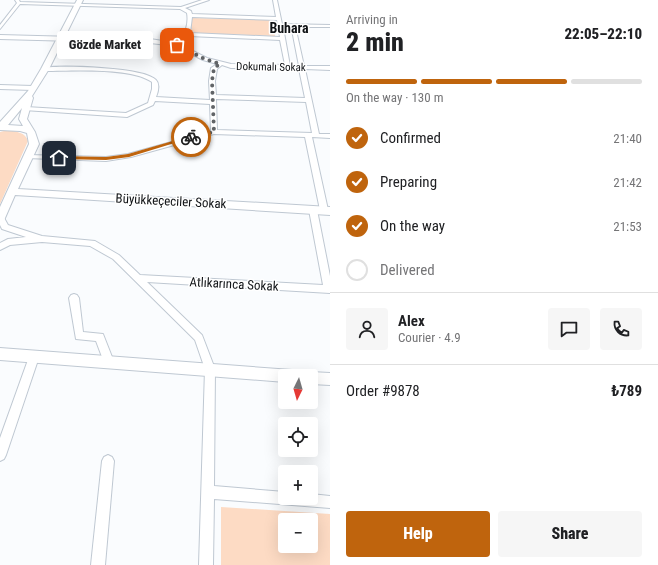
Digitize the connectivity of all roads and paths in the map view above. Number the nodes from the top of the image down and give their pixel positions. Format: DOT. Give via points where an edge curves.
graph roads {
  1 [pos="207,0"];
  2 [pos="275,0"];
  3 [pos="18,1"];
  4 [pos="79,2"];
  5 [pos="181,8"];
  6 [pos="190,15"];
  7 [pos="0,16"];
  8 [pos="9,16"];
  9 [pos="280,25"];
  10 [pos="330,26"];
  11 [pos="0,28"];
  12 [pos="294,30"];
  13 [pos="330,32"];
  14 [pos="188,34"];
  15 [pos="0,37"];
  16 [pos="60,38"];
  17 [pos="283,39"];
  18 [pos="177,45"];
  19 [pos="220,64"];
  20 [pos="288,67"];
  21 [pos="302,67"];
  22 [pos="330,68"];
  23 [pos="45,69"];
  24 [pos="0,86"];
  25 [pos="32,90"];
  26 [pos="213,97"];
  27 [pos="308,98"];
  28 [pos="153,99"];
  29 [pos="26,109"];
  30 [pos="0,126"];
  31 [pos="31,132"];
  32 [pos="214,132"];
  33 [pos="312,135"];
  34 [pos="330,136"];
  35 [pos="28,157"];
  36 [pos="12,192"];
  37 [pos="322,210"];
  38 [pos="0,218"];
  39 [pos="42,239"];
  40 [pos="0,247"];
  41 [pos="139,278"];
  42 [pos="329,289"];
  43 [pos="74,298"];
  44 [pos="0,354"];
  45 [pos="34,357"];
  46 [pos="109,362"];
  47 [pos="210,370"];
  48 [pos="278,375"];
  49 [pos="318,378"];
  50 [pos="330,379"];
  51 [pos="0,455"];
  52 [pos="108,461"];
  53 [pos="207,492"];
  54 [pos="330,502"];
  55 [pos="98,565"];
  56 [pos="206,565"];
  1 -- 5 [label="street"];
  2 -- 9 [label="street"];
  3 -- 4 [label="street"];
  3 -- 8 [label="street"];
  4 -- 5 [label="street"];
  4 -- 16 [label="street"];
  5 -- 6 [label="street"];
  6 -- 9 [label="street"];
  6 -- 14 [label="street"];
  7 -- 8 [label="street"];
  8 -- 11 [label="street"];
  9 -- 10 [label="street"];
  9 -- 12 [label="street"];
  9 -- 17 [label="street"];
  12 -- 13 [label="street"];
  12 -- 21 [label="street"];
  14 -- 17 [label="street"];
  14 -- 18 [label="street" via="185,40"];
  15 -- 16 [label="street, Dokumalı Sokak"];
  16 -- 18 [label="street, Dokumalı Sokak" via="150,41"];
  16 -- 23 [label="street"];
  17 -- 20 [label="street"];
  18 -- 19 [label="street, Dokumalı Sokak"];
  19 -- 20 [label="street, Dokumalı Sokak"];
  19 -- 26 [label="street" via="214,68"];
  20 -- 21 [label="street, Dokumalı Sokak"];
  21 -- 22 [label="street, Dokumalı Sokak"];
  21 -- 27 [label="street"];
  23 -- 25 [label="street"];
  23 -- 28 [label="street" via="131,71 146,75 153,79 156,85"];
  24 -- 25 [label="street"];
  25 -- 29 [label="street"];
  25 -- 30 [label="street"];
  26 -- 27 [label="street"];
  26 -- 28 [label="street"];
  26 -- 32 [label="street"];
  27 -- 33 [label="street"];
  28 -- 29 [label="street" via="151,104 127,115"];
  29 -- 31 [label="street" via="23,119"];
  30 -- 31 [label="street" via="21,128"];
  31 -- 35 [label="street" via="34,144"];
  32 -- 33 [label="street"];
  32 -- 35 [label="street" via="129,156 106,159"];
  33 -- 34 [label="street"];
  33 -- 37 [label="street"];
  35 -- 36 [label="street"];
  36 -- 37 [label="street, Büyükkeçeciler Sokak"];
  36 -- 38 [label="street"];
  37 -- 42 [label="street"];
  38 -- 39 [label="street" via="5,227"];
  39 -- 40 [label="street" via="8,242"];
  39 -- 41 [label="street" via="92,243 116,257"];
  41 -- 42 [label="street, Atlıkarınca Sokak"];
  41 -- 47 [label="street" via="199,338"];
  43 -- 46 [label="street" via="79,336 100,337"];
  44 -- 45 [label="street"];
  45 -- 46 [label="street"];
  45 -- 51 [label="street"];
  46 -- 47 [label="street"];
  47 -- 48 [label="street"];
  47 -- 53 [label="street"];
  49 -- 50 [label="street"];
  52 -- 55 [label="street"];
  53 -- 54 [label="street"];
  53 -- 56 [label="street"];
}
